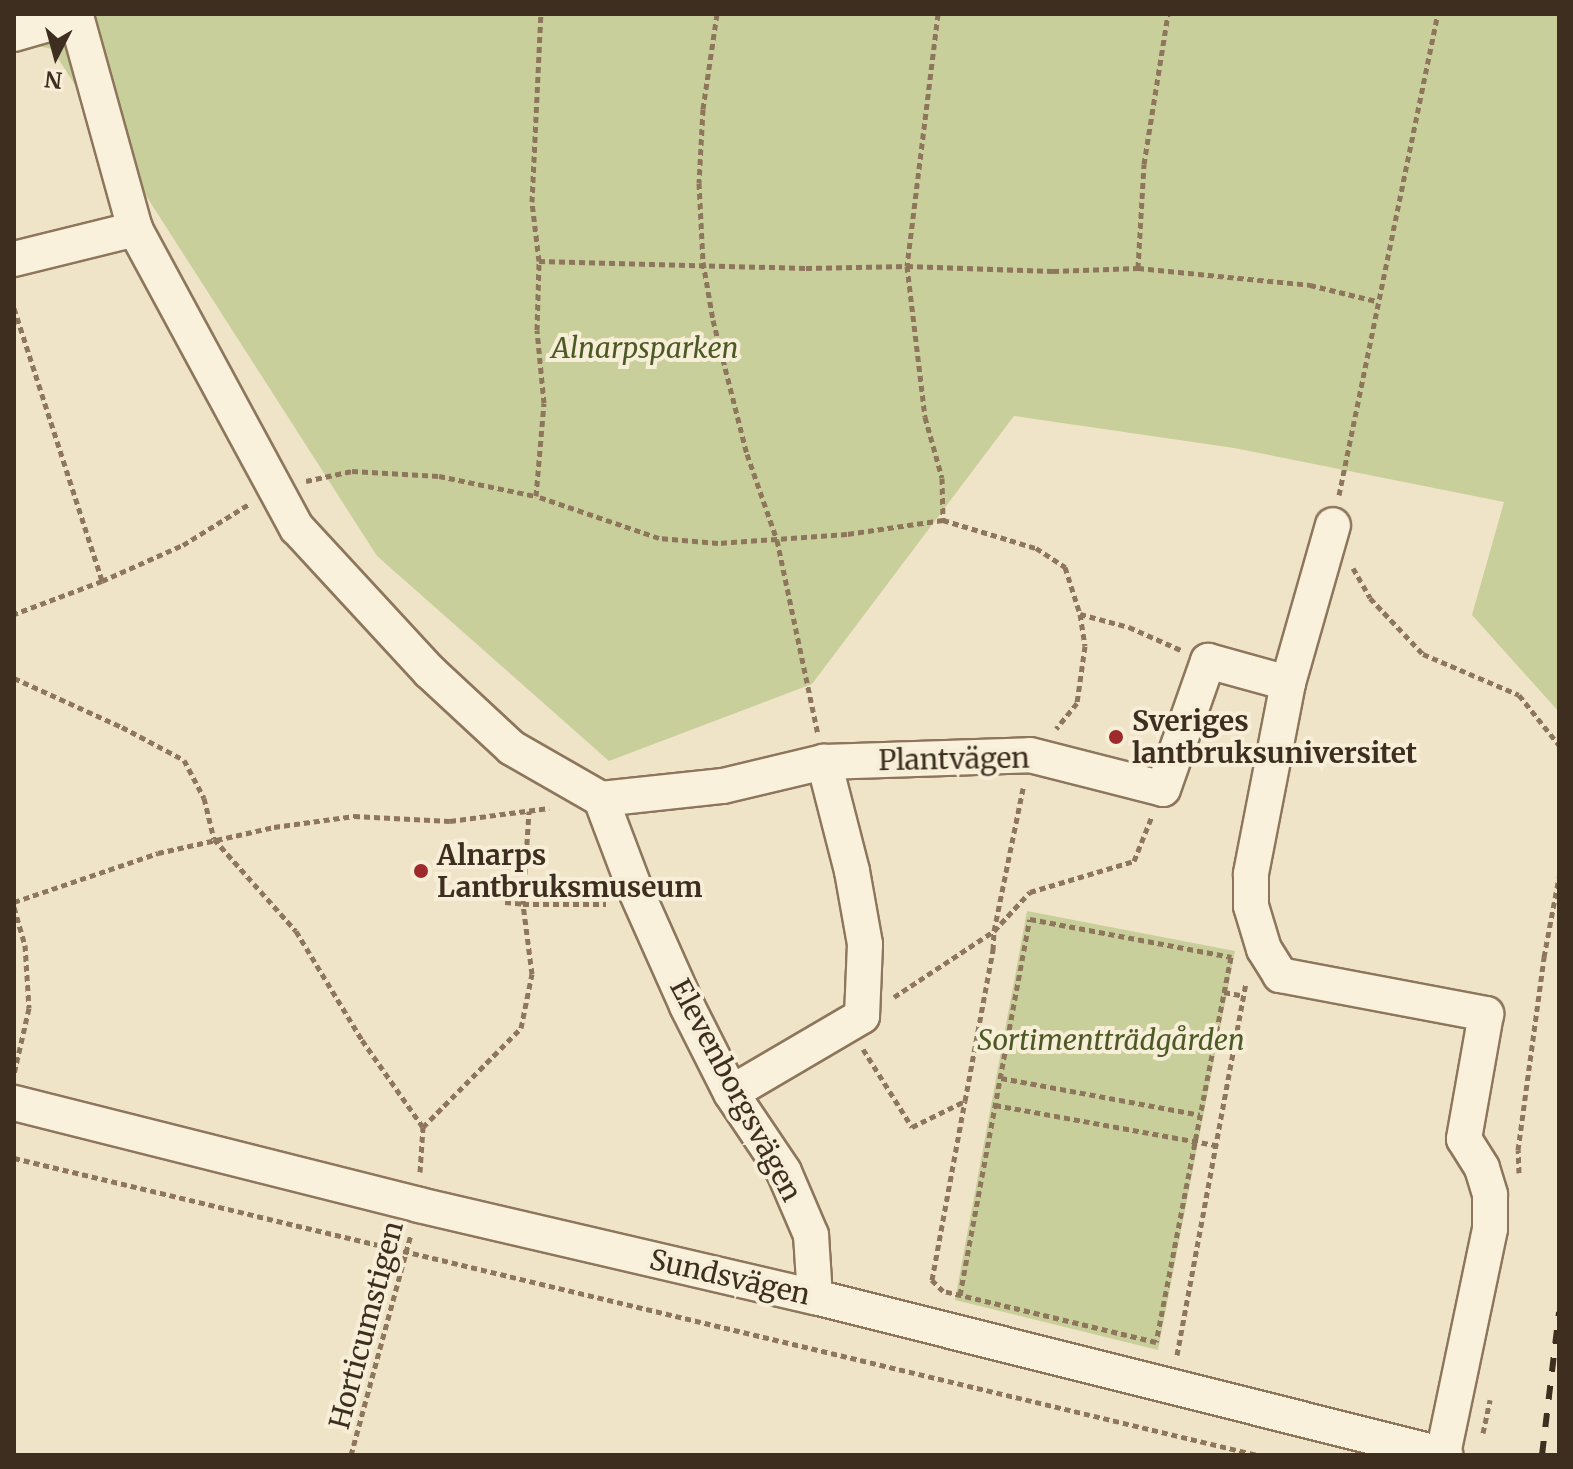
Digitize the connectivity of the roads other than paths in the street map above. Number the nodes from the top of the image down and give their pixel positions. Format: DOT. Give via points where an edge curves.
graph roads {
  1 [pos="14,34"];
  2 [pos="135,229"];
  3 [pos="14,259"];
  4 [pos="1333,525"];
  5 [pos="1288,683"];
  6 [pos="824,762"];
  7 [pos="601,799"];
  8 [pos="731,1093"];
  9 [pos="14,1103"];
  10 [pos="815,1297"];
  11 [pos="1367,1445"];
  12 [pos="1444,1455"];
  1 -- 2 [label="street" via="76,16"];
  2 -- 3 [label="street"];
  2 -- 7 [label="street" via="297,528 429,671 512,748"];
  4 -- 5 [label="street"];
  5 -- 6 [label="street, Plantvägen" via="1208,661 1163,789 1030,755"];
  5 -- 12 [label="street" via="1251,874 1251,906 1264,949 1280,975 1486,1014 1464,1139 1482,1168 1490,1195 1490,1229"];
  6 -- 7 [label="street, Plantvägen" via="723,786"];
  6 -- 8 [label="street" via="865,944 862,1016"];
  7 -- 8 [label="street, Elevenborgsvägen" via="635,889"];
  8 -- 10 [label="street, Elevenborgsvägen" via="784,1172 811,1235"];
  9 -- 10 [label="street, Sundsvägen"];
  10 -- 11 [label="street, Sundsvägen" via="1171,1388"];
  11 -- 12 [label="street, Sundsvägen"];
}
